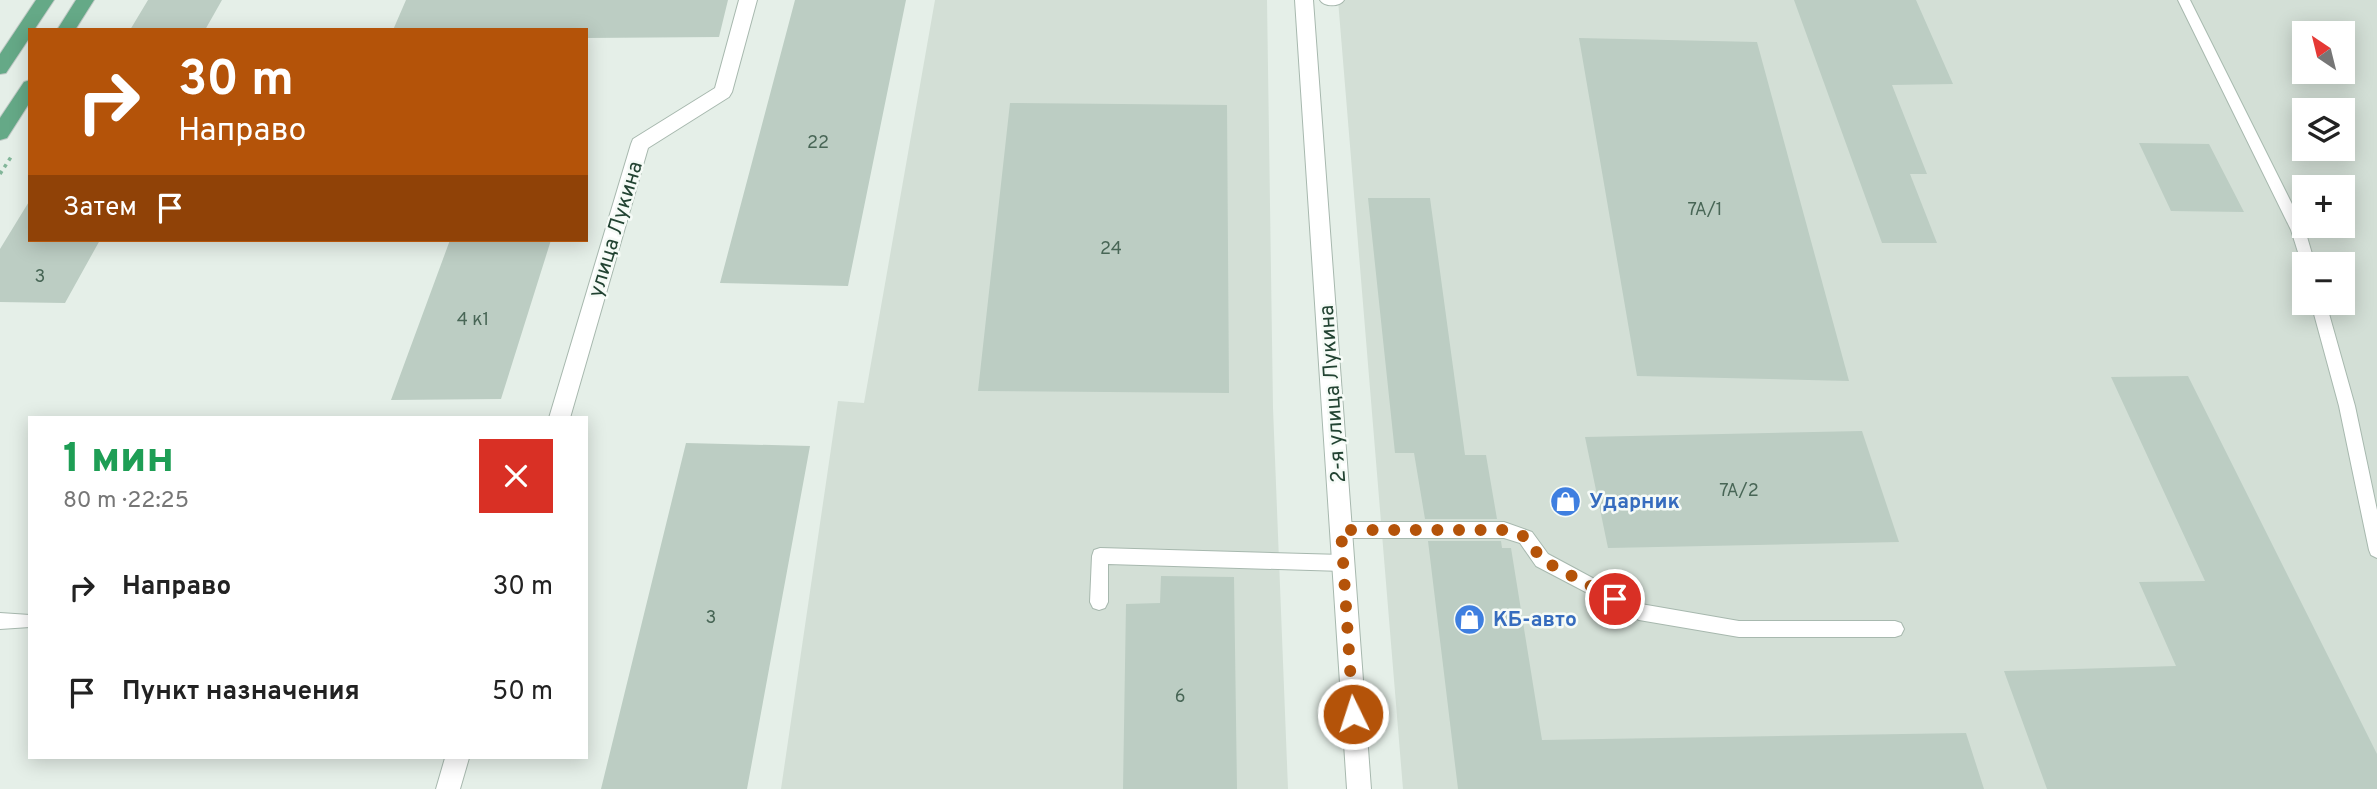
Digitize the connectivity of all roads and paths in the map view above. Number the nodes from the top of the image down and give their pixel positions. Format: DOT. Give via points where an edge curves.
graph roads {
  1 [pos="45,0"];
  2 [pos="85,0"];
  3 [pos="748,0"];
  4 [pos="1304,0"];
  5 [pos="1326,0"];
  6 [pos="1338,0"];
  7 [pos="2184,0"];
  8 [pos="67,28"];
  9 [pos="0,68"];
  10 [pos="24,104"];
  11 [pos="0,133"];
  12 [pos="2304,252"];
  13 [pos="2322,315"];
  14 [pos="560,416"];
  15 [pos="1341,530"];
  16 [pos="2377,550"];
  17 [pos="1343,563"];
  18 [pos="1099,602"];
  19 [pos="0,621"];
  20 [pos="25,621"];
  21 [pos="1895,629"];
  22 [pos="457,759"];
  23 [pos="448,789"];
  24 [pos="1359,789"];
  1 -- 9 [label="main road"];
  2 -- 8 [label="main road"];
  3 -- 14 [label="street, улица Лукина" via="723,92 640,144"];
  4 -- 15 [label="street, 2-я улица Лукина"];
  5 -- 6 [label="lane"];
  7 -- 12 [label="lane" via="2298,230"];
  10 -- 11 [label="main road"];
  13 -- 16 [label="lane"];
  15 -- 17 [label="street, 2-я улица Лукина"];
  15 -- 21 [label="lane" via="1504,530 1526,537 1542,560 1639,612 1739,629"];
  17 -- 18 [label="lane" via="1100,556"];
  17 -- 24 [label="street, 2-я улица Лукина"];
  19 -- 20 [label="lane"];
  22 -- 23 [label="street"];
}
